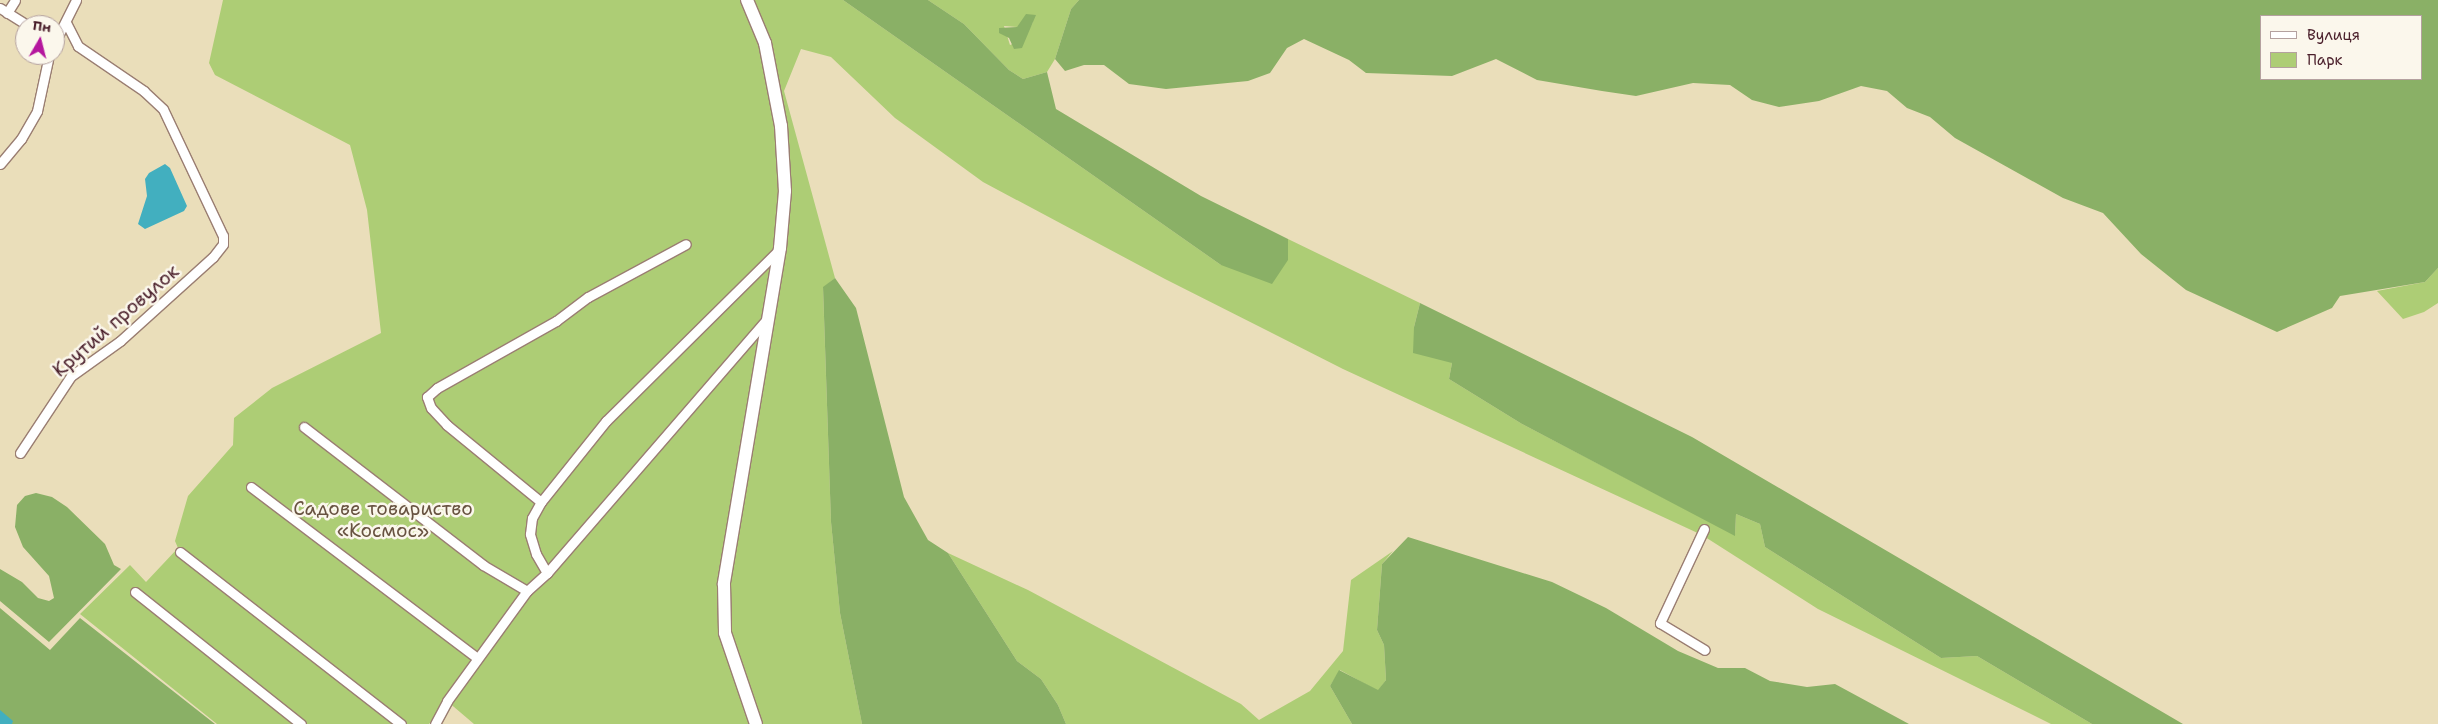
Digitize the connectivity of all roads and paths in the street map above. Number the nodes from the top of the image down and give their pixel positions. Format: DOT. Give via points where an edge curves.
graph roads {
  1 [pos="15,0"];
  2 [pos="76,0"];
  3 [pos="747,0"];
  4 [pos="3,10"];
  5 [pos="15,18"];
  6 [pos="67,24"];
  7 [pos="65,27"];
  8 [pos="47,65"];
  9 [pos="0,164"];
  10 [pos="686,244"];
  11 [pos="780,248"];
  12 [pos="770,316"];
  13 [pos="304,427"];
  14 [pos="20,453"];
  15 [pos="252,487"];
  16 [pos="541,502"];
  17 [pos="1704,529"];
  18 [pos="180,552"];
  19 [pos="548,573"];
  20 [pos="527,591"];
  21 [pos="135,592"];
  22 [pos="1706,650"];
  23 [pos="477,658"];
  24 [pos="301,724"];
  25 [pos="401,724"];
  26 [pos="435,724"];
  27 [pos="756,724"];
  1 -- 4 [label="street"];
  2 -- 6 [label="street"];
  3 -- 11 [label="street" via="766,43 783,142 785,191"];
  4 -- 5 [label="street"];
  6 -- 7 [label="street"];
  6 -- 14 [label="street, Крутий провулок" via="78,46 144,91 163,108 223,236 223,244 213,257 120,341 72,376"];
  8 -- 9 [label="street" via="37,111 21,139"];
  10 -- 16 [label="street" via="588,297 556,321 437,388 427,397 431,408 447,425"];
  11 -- 12 [label="street"];
  11 -- 16 [label="street" via="606,420"];
  12 -- 19 [label="street"];
  12 -- 27 [label="street" via="727,566 723,614 730,652"];
  13 -- 20 [label="street" via="468,554"];
  15 -- 23 [label="street"];
  16 -- 19 [label="street" via="532,518 530,534 536,554"];
  17 -- 22 [label="street" via="1660,623"];
  18 -- 25 [label="street"];
  19 -- 20 [label="street"];
  20 -- 23 [label="street"];
  21 -- 24 [label="street"];
  23 -- 26 [label="street"];
}
